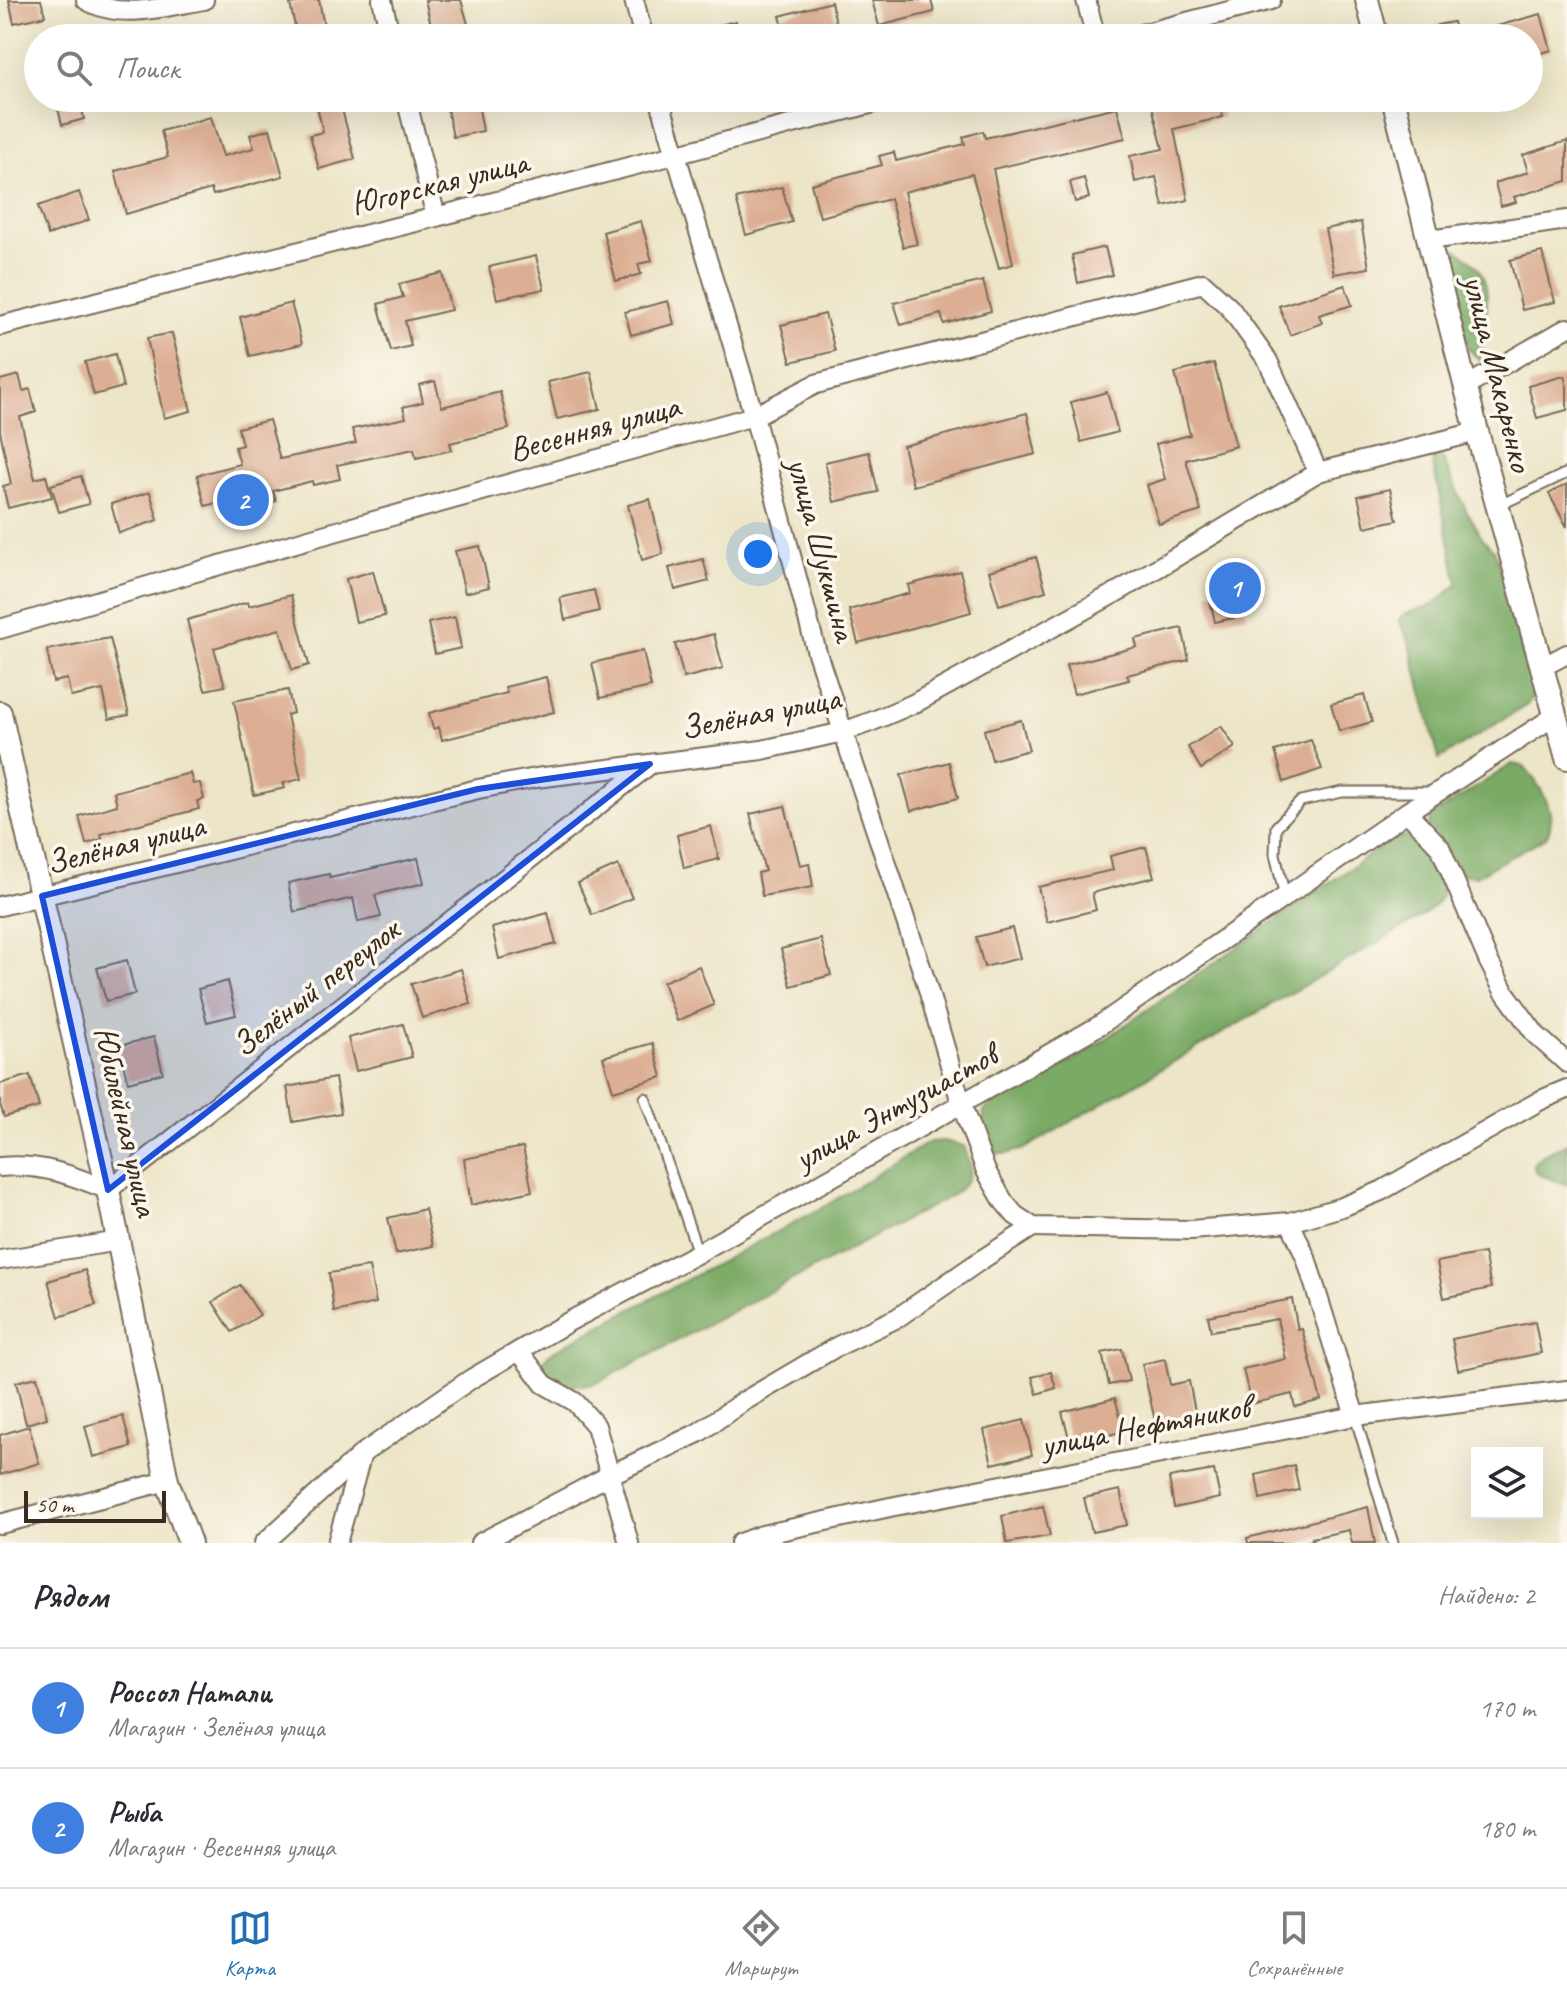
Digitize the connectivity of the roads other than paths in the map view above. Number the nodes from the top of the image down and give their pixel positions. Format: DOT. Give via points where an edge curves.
graph roads {
  1 [pos="86,0"];
  2 [pos="204,0"];
  3 [pos="382,0"];
  4 [pos="634,0"];
  5 [pos="1086,0"];
  6 [pos="1271,0"];
  7 [pos="1367,0"];
  8 [pos="388,24"];
  9 [pos="640,24"];
  10 [pos="1092,24"];
  11 [pos="1179,24"];
  12 [pos="1373,24"];
  13 [pos="410,112"];
  14 [pos="663,112"];
  15 [pos="838,112"];
  16 [pos="1397,112"];
  17 [pos="674,154"];
  18 [pos="436,217"];
  19 [pos="1567,220"];
  20 [pos="1430,240"];
  21 [pos="0,326"];
  22 [pos="1567,328"];
  23 [pos="1465,387"];
  24 [pos="754,416"];
  25 [pos="1477,432"];
  26 [pos="1318,472"];
  27 [pos="1567,473"];
  28 [pos="1498,506"];
  29 [pos="0,629"];
  30 [pos="1567,654"];
  31 [pos="1542,667"];
  32 [pos="0,713"];
  33 [pos="1555,716"];
  34 [pos="843,732"];
  35 [pos="1567,758"];
  36 [pos="650,764"];
  37 [pos="1438,792"];
  38 [pos="1407,812"];
  39 [pos="42,896"];
  40 [pos="1285,897"];
  41 [pos="0,906"];
  42 [pos="1567,1063"];
  43 [pos="1567,1089"];
  44 [pos="645,1098"];
  45 [pos="962,1106"];
  46 [pos="0,1167"];
  47 [pos="108,1190"];
  48 [pos="1290,1222"];
  49 [pos="1033,1227"];
  50 [pos="119,1241"];
  51 [pos="698,1253"];
  52 [pos="0,1260"];
  53 [pos="519,1351"];
  54 [pos="1567,1390"];
  55 [pos="1355,1416"];
  56 [pos="363,1453"];
  57 [pos="610,1475"];
  58 [pos="167,1481"];
  59 [pos="0,1524"];
  60 [pos="190,1543"];
  61 [pos="264,1543"];
  62 [pos="337,1543"];
  63 [pos="480,1543"];
  64 [pos="629,1543"];
  65 [pos="740,1543"];
  66 [pos="1393,1543"];
  1 -- 2 [label="street" via="109,10 141,10"];
  3 -- 8 [label="street"];
  4 -- 9 [label="street"];
  5 -- 10 [label="street"];
  6 -- 11 [label="street"];
  7 -- 12 [label="street"];
  13 -- 18 [label="street"];
  14 -- 17 [label="street, улица Шукшина"];
  15 -- 17 [label="street, Югорская улица"];
  16 -- 20 [label="street, улица Макаренко"];
  17 -- 18 [label="street, Югорская улица"];
  17 -- 24 [label="street, улица Шукшина"];
  18 -- 21 [label="street, Югорская улица"];
  19 -- 20 [label="street"];
  20 -- 23 [label="street, улица Макаренко"];
  22 -- 23 [label="street"];
  23 -- 25 [label="street, улица Макаренко"];
  24 -- 26 [label="street, Весенняя улица" via="816,384 1203,283 1230,308 1268,361"];
  24 -- 29 [label="street, Весенняя улица"];
  24 -- 34 [label="street, улица Шукшина"];
  25 -- 26 [label="street, Зелёная улица"];
  25 -- 28 [label="street, улица Макаренко"];
  26 -- 34 [label="street, Зелёная улица" via="1124,588 915,703"];
  27 -- 28 [label="lane"];
  28 -- 31 [label="street, улица Макаренко"];
  30 -- 31 [label="street"];
  31 -- 33 [label="street, улица Макаренко"];
  32 -- 39 [label="street, Юбилейная улица"];
  33 -- 35 [label="street, улица Макаренко"];
  33 -- 37 [label="street, улица Энтузиастов"];
  34 -- 36 [label="street, Зелёная улица" via="762,750"];
  34 -- 45 [label="street, улица Шукшина"];
  36 -- 39 [label="street, Зелёная улица" via="478,789"];
  36 -- 47 [label="street, Зелёный переулок"];
  37 -- 38 [label="street, улица Энтузиастов"];
  37 -- 40 [label="lane" via="1342,792 1301,801 1276,827 1275,854"];
  38 -- 40 [label="street, улица Энтузиастов"];
  38 -- 42 [label="street" via="1440,847 1504,991 1536,1035"];
  39 -- 41 [label="street, Зелёная улица"];
  39 -- 47 [label="street, Юбилейная улица"];
  40 -- 45 [label="street, улица Энтузиастов" via="1100,1025"];
  43 -- 48 [label="street" via="1381,1191"];
  44 -- 51 [label="lane"];
  45 -- 49 [label="street, улица Шукшина" via="986,1171 1004,1202"];
  45 -- 51 [label="street, улица Энтузиастов"];
  46 -- 47 [label="street" via="44,1167"];
  47 -- 50 [label="street, Юбилейная улица"];
  48 -- 49 [label="street" via="1191,1230"];
  48 -- 55 [label="street"];
  49 -- 57 [label="street" via="897,1318 836,1347 698,1433"];
  50 -- 52 [label="street"];
  50 -- 58 [label="street, Юбилейная улица"];
  51 -- 53 [label="street, улица Энтузиастов"];
  53 -- 56 [label="street, улица Энтузиастов"];
  53 -- 57 [label="street" via="544,1384 587,1413"];
  54 -- 55 [label="street, улица Нефтяников"];
  55 -- 65 [label="street, улица Нефтяников" via="890,1507"];
  55 -- 66 [label="lane"];
  56 -- 61 [label="street, улица Энтузиастов"];
  56 -- 62 [label="street"];
  57 -- 63 [label="street"];
  57 -- 64 [label="street"];
  58 -- 59 [label="street"];
  58 -- 60 [label="street, Юбилейная улица"];
}
